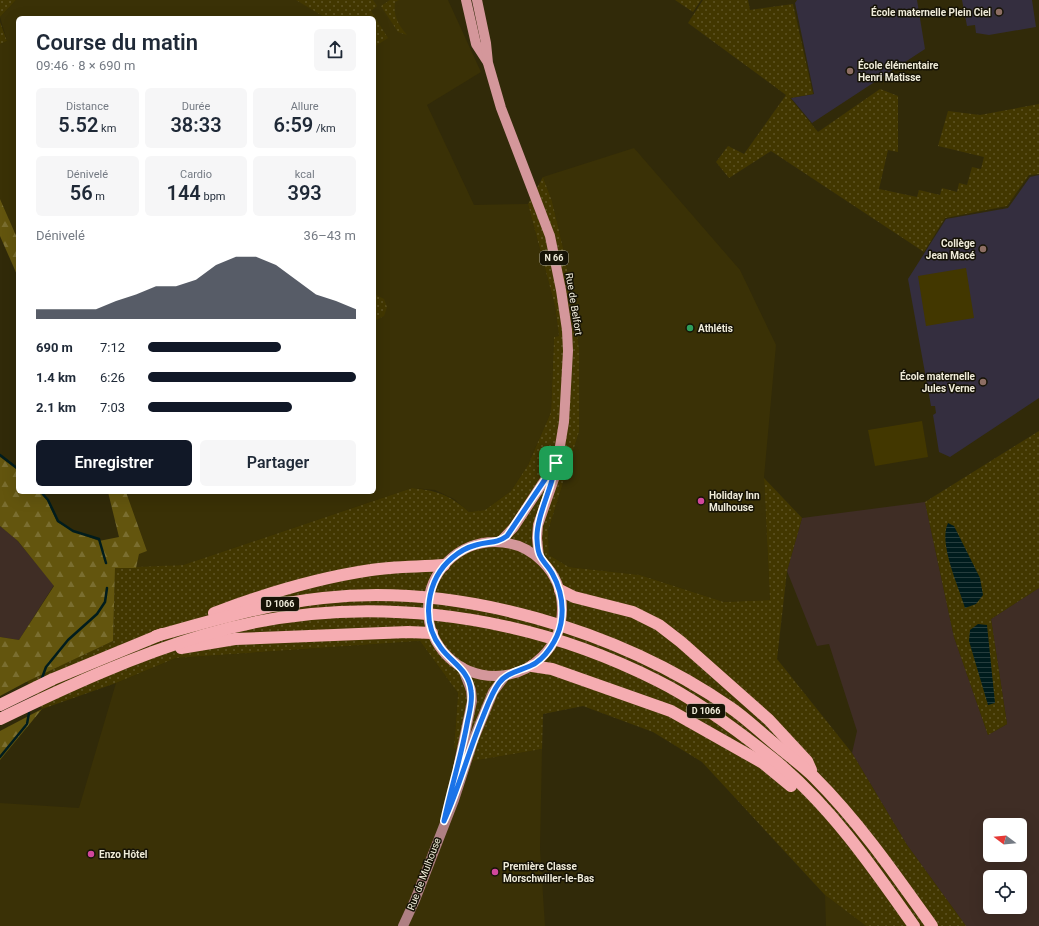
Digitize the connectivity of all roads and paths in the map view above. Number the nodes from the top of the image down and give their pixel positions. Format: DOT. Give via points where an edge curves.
graph roads {
  1 [pos="466,0"];
  2 [pos="477,0"];
  3 [pos="488,63"];
  4 [pos="556,463"];
  5 [pos="500,542"];
  6 [pos="539,558"];
  7 [pos="444,565"];
  8 [pos="560,590"];
  9 [pos="432,633"];
  10 [pos="156,636"];
  11 [pos="168,647"];
  12 [pos="532,666"];
  13 [pos="462,667"];
  14 [pos="505,676"];
  15 [pos="0,705"];
  16 [pos="0,719"];
  17 [pos="813,775"];
  18 [pos="444,821"];
  19 [pos="852,840"];
  20 [pos="402,926"];
  21 [pos="914,926"];
  22 [pos="932,926"];
  1 -- 3 [label="main road, Rue de Belfort / N 66" via="476,44"];
  2 -- 3 [label="main road, Rue de Belfort / N 66"];
  3 -- 4 [label="main road, Rue de Belfort / N 66" via="502,108 550,236 561,290 568,351 564,422"];
  4 -- 5 [label="main road, Rue de Belfort / N 66" via="514,527"];
  4 -- 6 [label="main road, Rue de Belfort / N 66" via="538,525"];
  5 -- 6 [label="main road" via="514,544"];
  5 -- 7 [label="main road" via="476,545 464,550"];
  6 -- 8 [label="main road" via="552,573"];
  7 -- 9 [label="main road" via="429,598 428,616"];
  7 -- 10 [label="highway" via="372,569 320,580 245,601"];
  8 -- 12 [label="main road" via="562,607 559,630 545,654"];
  8 -- 17 [label="highway" via="574,597 633,612 659,625 769,720 807,761"];
  9 -- 11 [label="highway" via="235,639 184,648"];
  9 -- 13 [label="main road" via="449,658"];
  10 -- 15 [label="highway, D 1066" via="53,679"];
  10 -- 17 [label="highway, D 1066" via="281,604 325,598 408,598 451,601 492,608 584,633 666,669 731,708"];
  11 -- 16 [label="highway, D 1066" via="91,675"];
  11 -- 19 [label="highway, D 1066" via="205,634 252,623 368,611 488,622 579,647 661,683 725,724 773,759"];
  12 -- 14 [label="main road"];
  12 -- 19 [label="highway" via="552,669 633,696 671,711 708,730 763,764 800,792 842,838"];
  13 -- 14 [label="main road" via="475,673"];
  13 -- 18 [label="main road, Rue de Mulhouse" via="471,690 472,701"];
  14 -- 18 [label="main road, Rue de Mulhouse" via="493,692"];
  17 -- 22 [label="highway, D 1066" via="857,824"];
  18 -- 20 [label="main road, Rue de Mulhouse" via="416,900"];
  19 -- 21 [label="highway, D 1066"];
}
